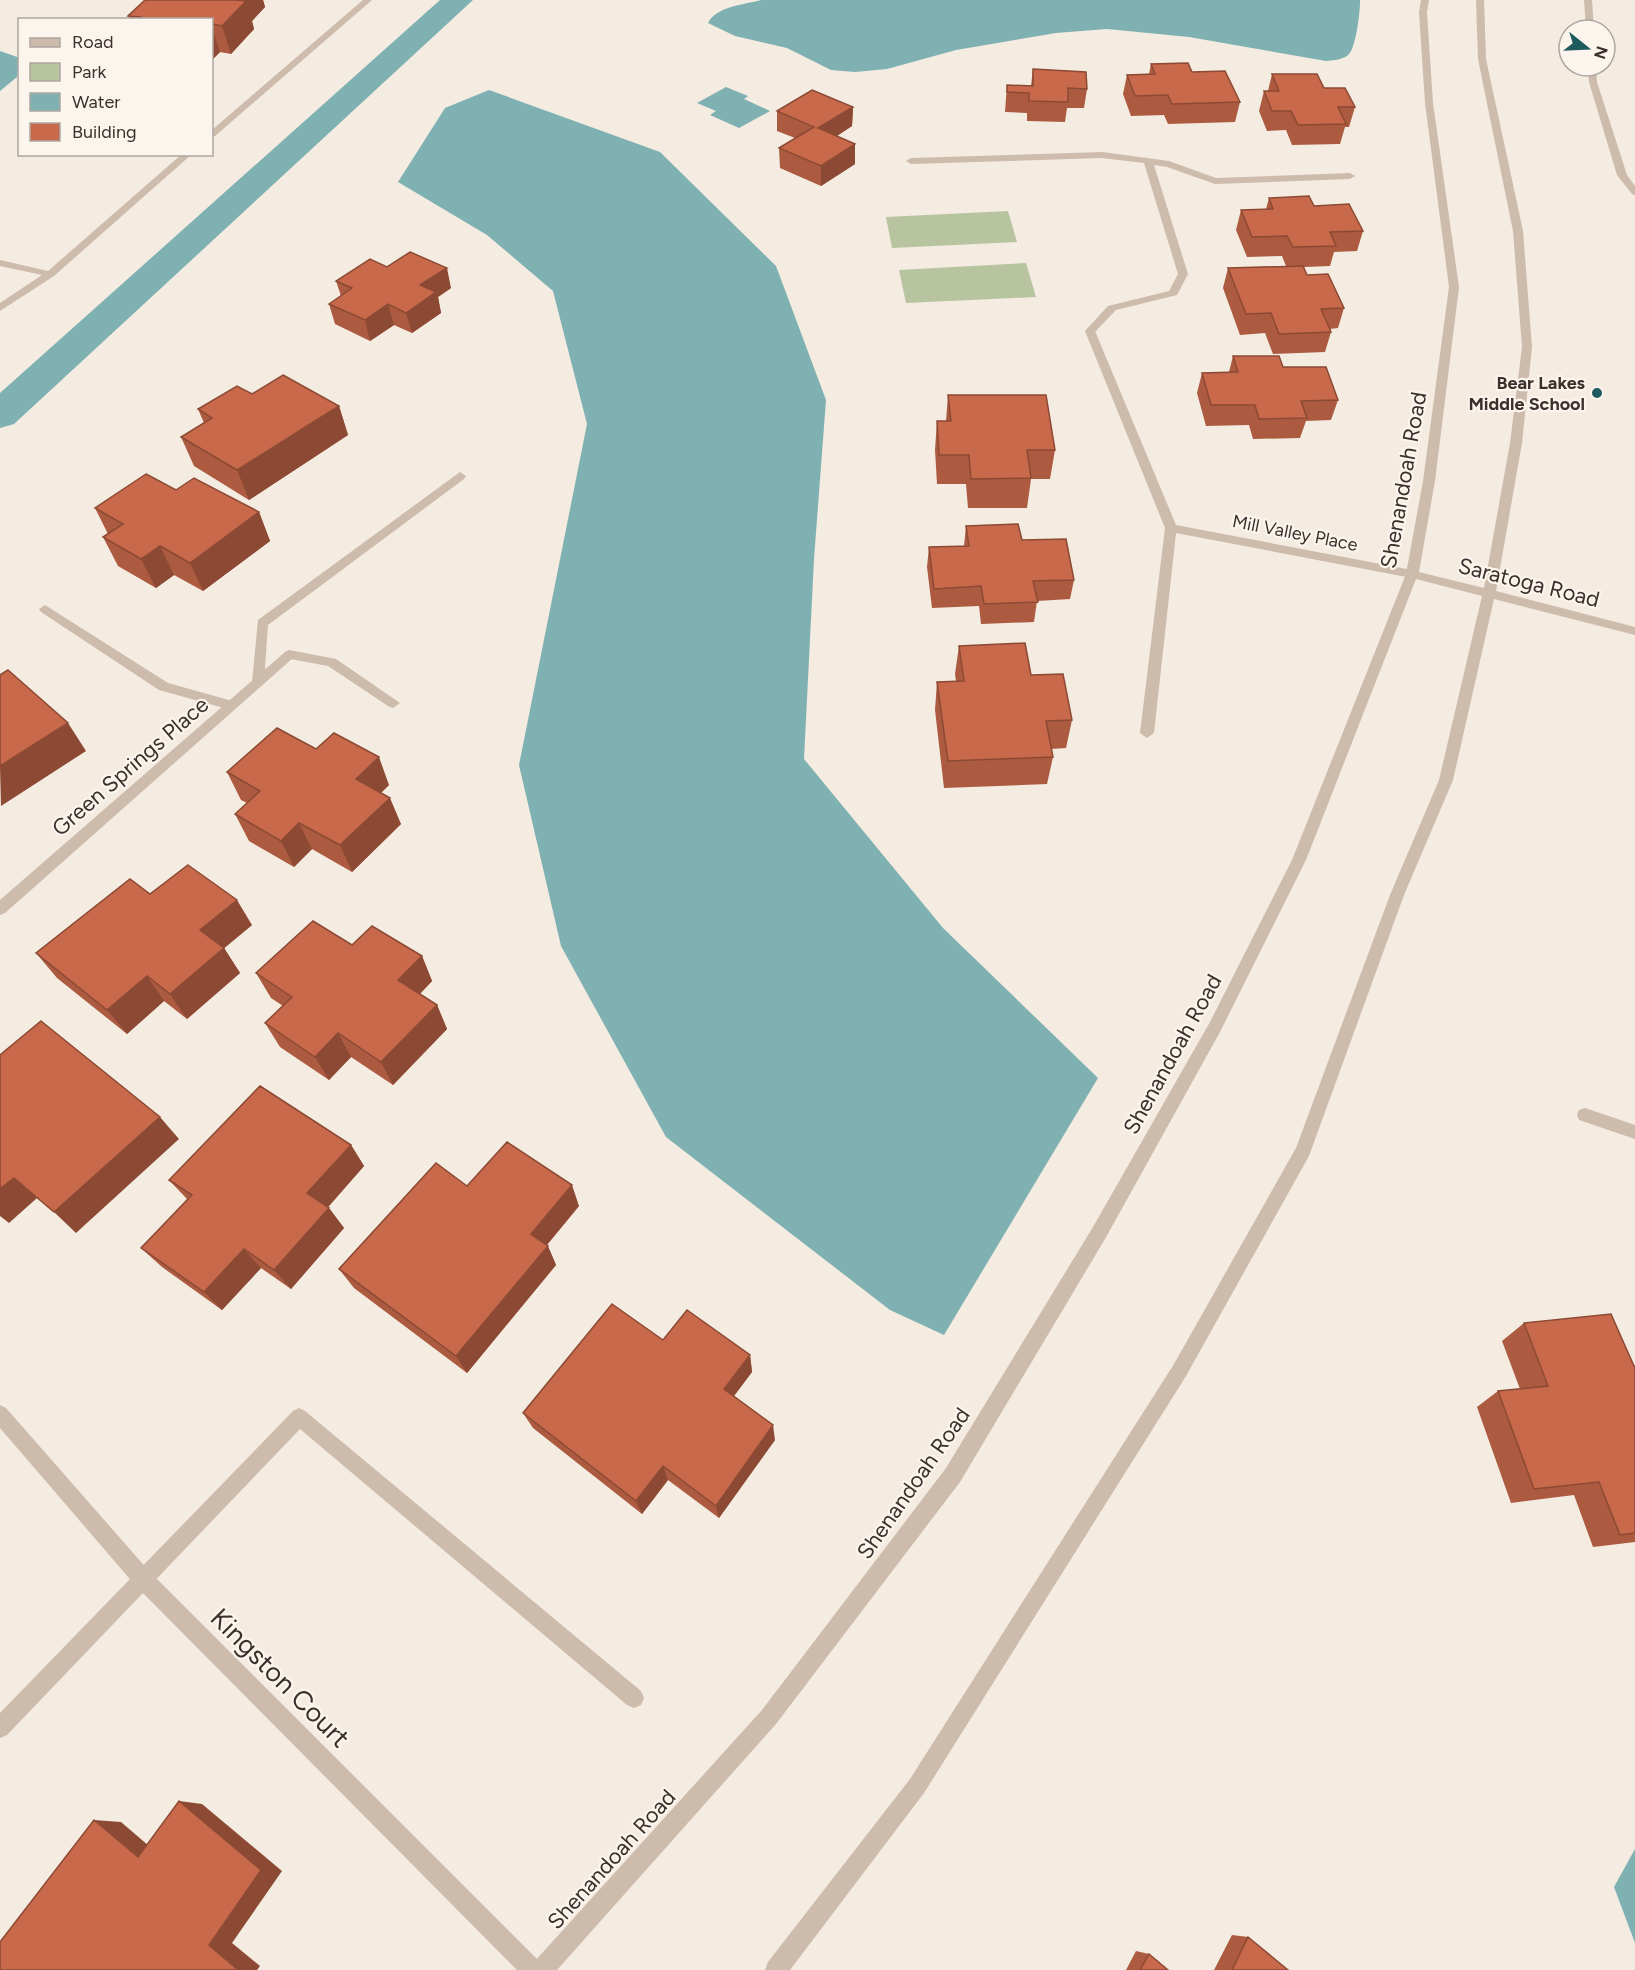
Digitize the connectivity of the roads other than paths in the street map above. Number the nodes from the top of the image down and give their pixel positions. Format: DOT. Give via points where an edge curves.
graph roads {
  1 [pos="368,0"];
  2 [pos="1425,0"];
  3 [pos="1480,0"];
  4 [pos="1588,0"];
  5 [pos="1589,18"];
  6 [pos="1593,78"];
  7 [pos="213,133"];
  8 [pos="186,156"];
  9 [pos="911,161"];
  10 [pos="1148,161"];
  11 [pos="1350,176"];
  12 [pos="1635,192"];
  13 [pos="0,263"];
  14 [pos="50,274"];
  15 [pos="0,308"];
  16 [pos="460,476"];
  17 [pos="1171,528"];
  18 [pos="1412,574"];
  19 [pos="1489,594"];
  20 [pos="45,609"];
  21 [pos="1635,631"];
  22 [pos="258,682"];
  23 [pos="393,703"];
  24 [pos="231,705"];
  25 [pos="1147,733"];
  26 [pos="0,909"];
  27 [pos="1585,1115"];
  28 [pos="1635,1132"];
  29 [pos="0,1414"];
  30 [pos="142,1578"];
  31 [pos="634,1698"];
  32 [pos="0,1728"];
  33 [pos="532,1970"];
  34 [pos="542,1970"];
  35 [pos="776,1970"];
  1 -- 7 [label="street"];
  2 -- 18 [label="street, Shenandoah Road" via="1430,103 1454,287 1430,481"];
  3 -- 19 [label="street" via="1482,59 1518,231 1527,347 1516,443"];
  4 -- 5 [label="street"];
  6 -- 12 [label="street" via="1622,175"];
  8 -- 14 [label="street"];
  9 -- 10 [label="street" via="1102,155"];
  10 -- 11 [label="street" via="1169,164 1215,181"];
  10 -- 17 [label="street" via="1183,274 1173,293 1112,308 1090,331"];
  13 -- 14 [label="street"];
  14 -- 15 [label="street"];
  16 -- 22 [label="street" via="262,623"];
  17 -- 18 [label="street, Mill Valley Place"];
  17 -- 25 [label="street"];
  18 -- 19 [label="street, Saratoga Road"];
  18 -- 34 [label="street, Shenandoah Road" via="1299,860 1215,1027 1099,1233 952,1475 769,1717"];
  19 -- 21 [label="street, Saratoga Road"];
  19 -- 35 [label="street" via="1446,780 1397,895 1303,1151 1180,1370 917,1786"];
  20 -- 24 [label="street" via="164,687"];
  22 -- 23 [label="street, Green Springs Place" via="289,655 331,662"];
  22 -- 24 [label="street, Green Springs Place"];
  24 -- 26 [label="street, Green Springs Place"];
  27 -- 28 [label="street"];
  29 -- 30 [label="street, Kingston Court"];
  30 -- 31 [label="street" via="299,1417"];
  30 -- 32 [label="street"];
  30 -- 33 [label="street, Kingston Court"];
}
